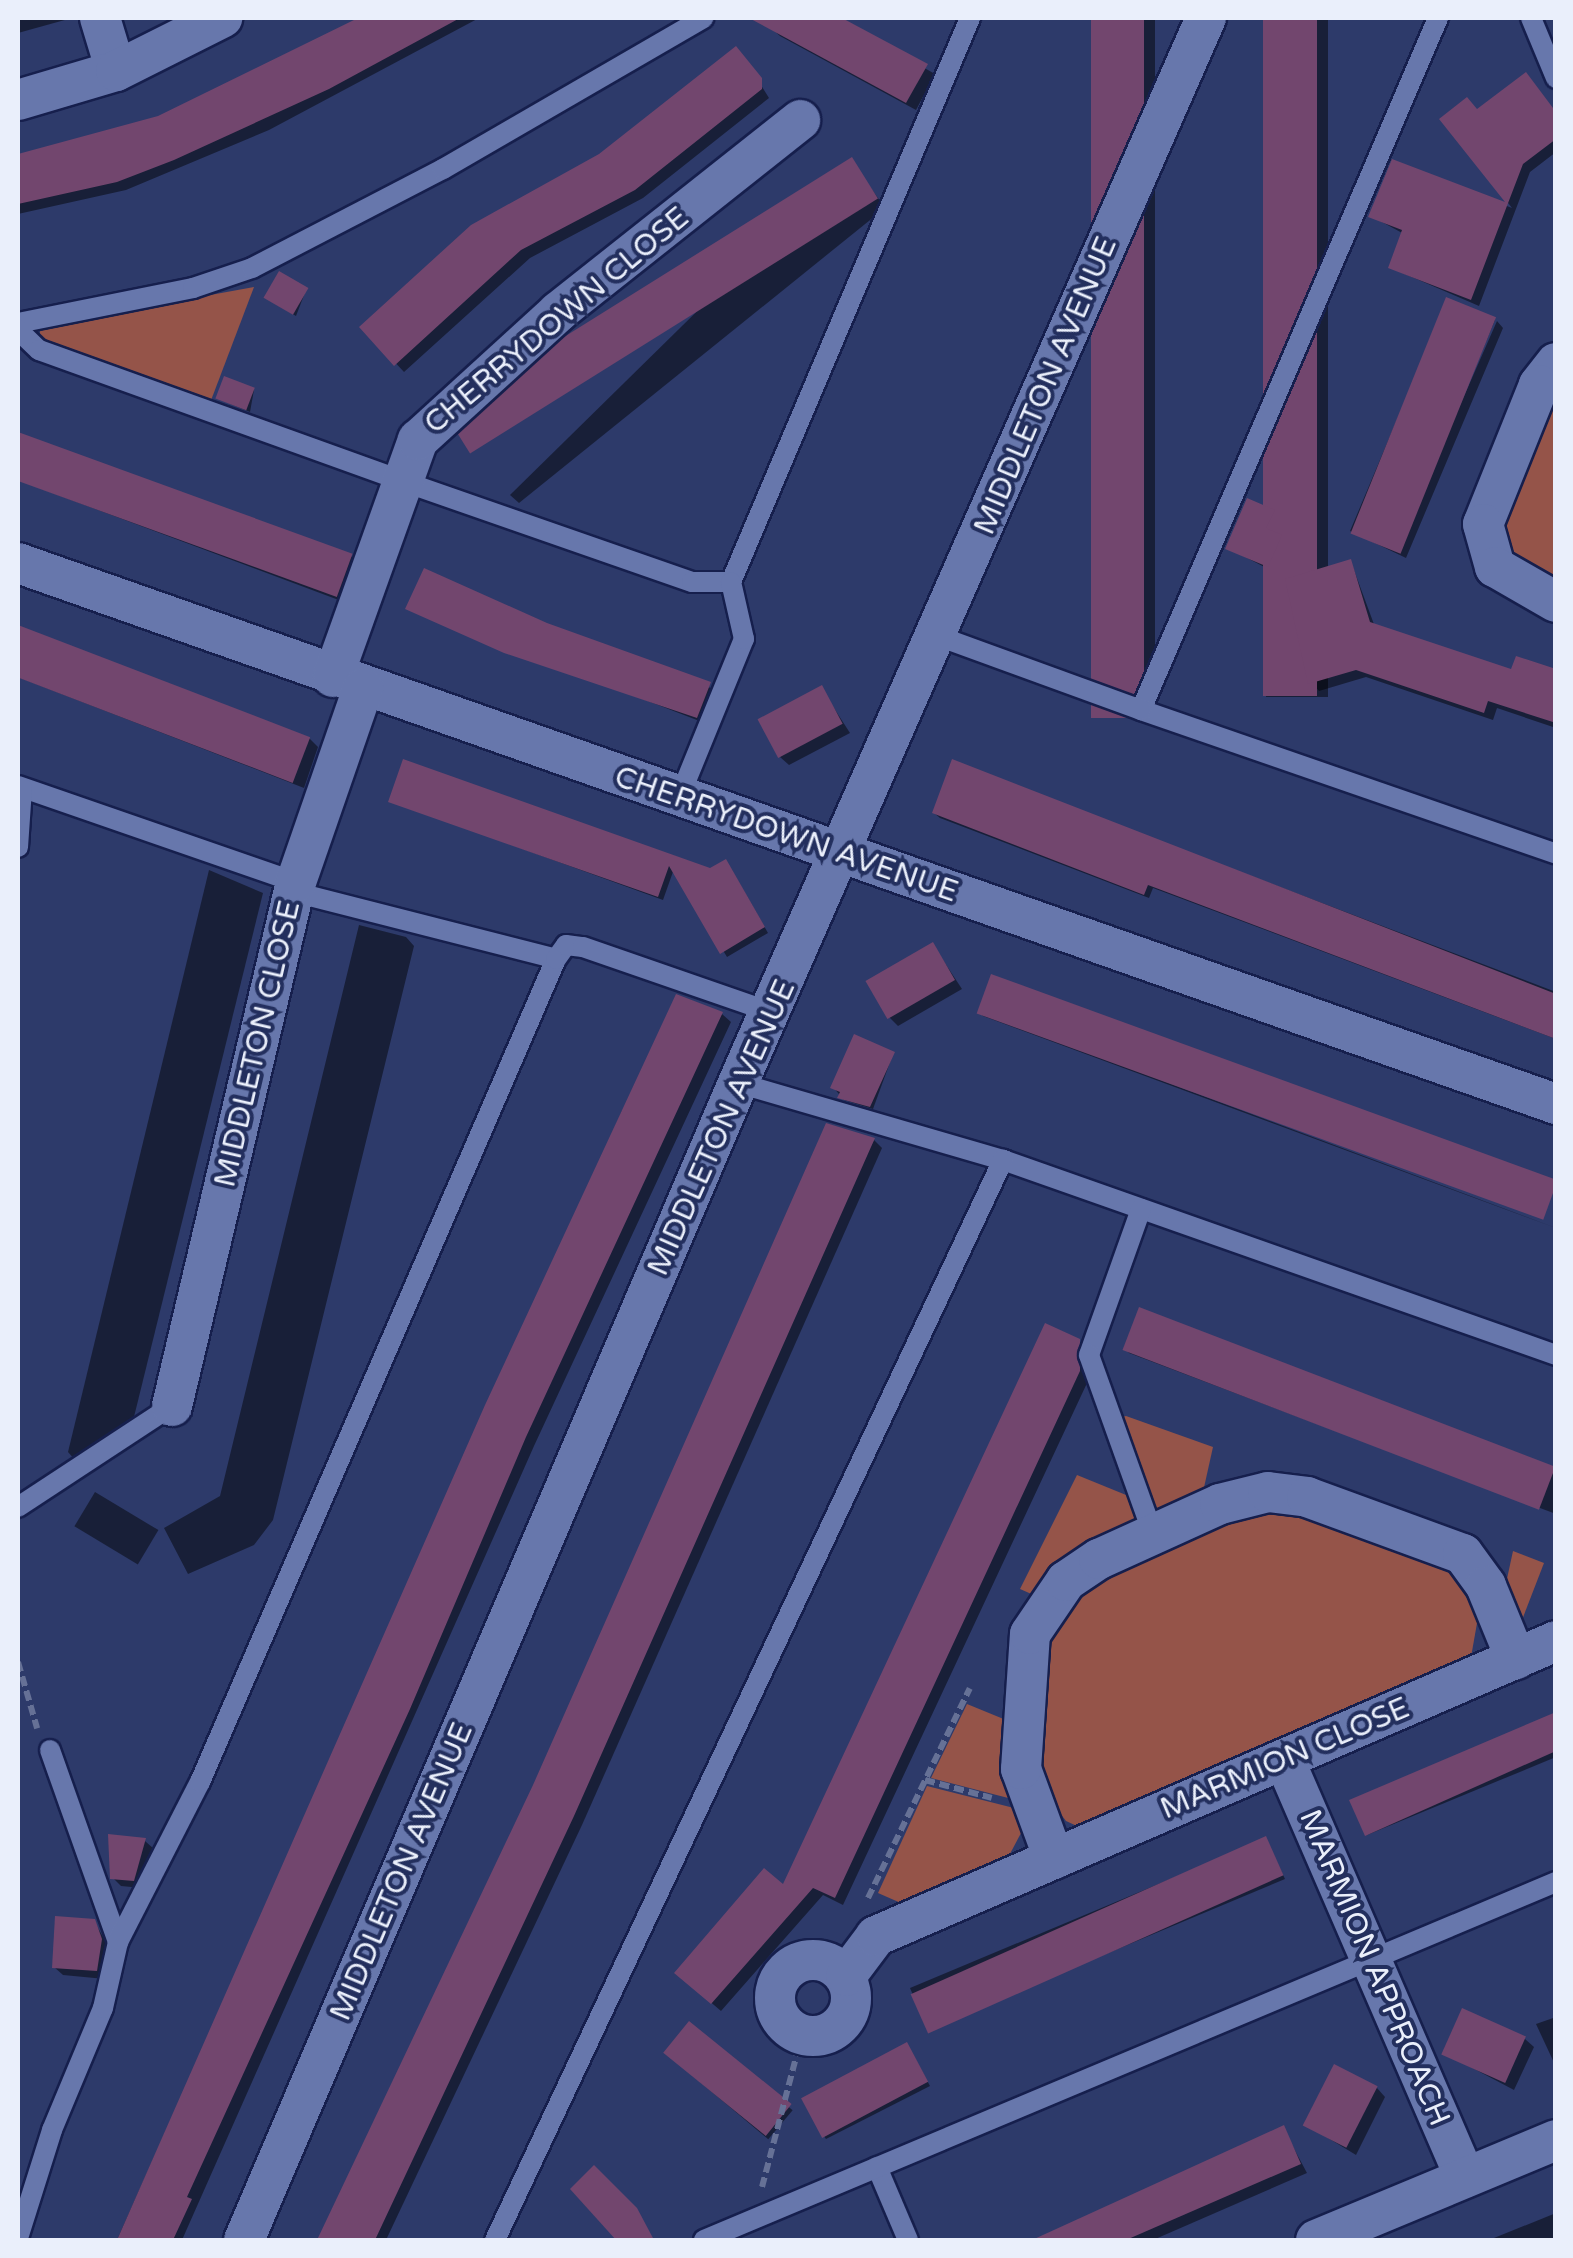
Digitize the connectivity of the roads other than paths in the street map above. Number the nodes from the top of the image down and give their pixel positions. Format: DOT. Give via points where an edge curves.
graph roads {
  1 [pos="100,18"];
  2 [pos="222,18"];
  3 [pos="703,18"];
  4 [pos="970,18"];
  5 [pos="1206,18"];
  6 [pos="1438,18"];
  7 [pos="1531,18"];
  8 [pos="116,72"];
  9 [pos="1556,78"];
  10 [pos="18,100"];
  11 [pos="800,120"];
  12 [pos="18,327"];
  13 [pos="1556,363"];
  14 [pos="402,481"];
  15 [pos="18,563"];
  16 [pos="731,582"];
  17 [pos="1556,602"];
  18 [pos="938,636"];
  19 [pos="348,683"];
  20 [pos="1142,710"];
  21 [pos="20,787"];
  22 [pos="679,798"];
  23 [pos="18,847"];
  24 [pos="843,853"];
  25 [pos="1556,854"];
  26 [pos="295,887"];
  27 [pos="556,959"];
  28 [pos="774,1013"];
  29 [pos="738,1083"];
  30 [pos="1556,1104"];
  31 [pos="1003,1160"];
  32 [pos="1141,1209"];
  33 [pos="1556,1355"];
  34 [pos="172,1406"];
  35 [pos="18,1507"];
  36 [pos="1153,1534"];
  37 [pos="1556,1642"];
  38 [pos="1516,1659"];
  39 [pos="50,1750"];
  40 [pos="1284,1759"];
  41 [pos="1054,1859"];
  42 [pos="1556,1882"];
  43 [pos="118,1942"];
  44 [pos="1370,1958"];
  45 [pos="846,1976"];
  46 [pos="1556,2140"];
  47 [pos="876,2167"];
  48 [pos="1465,2177"];
  49 [pos="18,2238"];
  50 [pos="244,2240"];
  51 [pos="495,2240"];
  52 [pos="704,2240"];
  53 [pos="908,2240"];
  54 [pos="1316,2240"];
  1 -- 8 [label="street"];
  2 -- 8 [label="street"];
  3 -- 12 [label="lane" via="442,169 252,268"];
  4 -- 16 [label="lane"];
  5 -- 18 [label="street, MIDDLETON AVENUE"];
  6 -- 20 [label="lane"];
  7 -- 9 [label="lane"];
  8 -- 10 [label="street"];
  11 -- 14 [label="street, CHERRYDOWN CLOSE" via="558,312 418,440"];
  12 -- 14 [label="lane" via="39,350"];
  13 -- 17 [label="street" via="1539,385 1483,524 1496,567"];
  14 -- 16 [label="lane" via="692,582"];
  14 -- 19 [label="street, CHERRYDOWN CLOSE"];
  15 -- 19 [label="street, CHERRYDOWN AVENUE"];
  16 -- 22 [label="lane" via="744,639"];
  18 -- 20 [label="lane"];
  18 -- 24 [label="street, MIDDLETON AVENUE"];
  19 -- 22 [label="street, CHERRYDOWN AVENUE"];
  19 -- 26 [label="street, MIDDLETON CLOSE"];
  20 -- 25 [label="lane"];
  21 -- 23 [label="lane"];
  21 -- 26 [label="lane"];
  22 -- 24 [label="street, CHERRYDOWN AVENUE"];
  24 -- 28 [label="street, MIDDLETON AVENUE"];
  24 -- 30 [label="street, CHERRYDOWN AVENUE"];
  26 -- 27 [label="lane"];
  26 -- 34 [label="street, MIDDLETON CLOSE"];
  27 -- 28 [label="lane" via="566,946 582,947"];
  27 -- 43 [label="lane" via="200,1782"];
  28 -- 29 [label="street, MIDDLETON AVENUE"];
  29 -- 31 [label="lane"];
  29 -- 50 [label="street, MIDDLETON AVENUE"];
  31 -- 32 [label="lane"];
  31 -- 51 [label="lane"];
  32 -- 33 [label="lane"];
  32 -- 36 [label="lane" via="1089,1355"];
  34 -- 35 [label="lane"];
  36 -- 38 [label="street" via="1220,1504 1268,1492 1307,1496 1436,1540 1463,1554 1486,1586"];
  36 -- 41 [label="street" via="1066,1581 1030,1634 1021,1769"];
  37 -- 38 [label="street, MARMION CLOSE"];
  38 -- 40 [label="street, MARMION CLOSE"];
  39 -- 43 [label="lane"];
  40 -- 41 [label="street, MARMION CLOSE"];
  40 -- 44 [label="street, MARMION APPROACH"];
  41 -- 45 [label="street, MARMION CLOSE" via="876,1936"];
  42 -- 44 [label="lane"];
  43 -- 49 [label="lane" via="103,2008 52,2130"];
  44 -- 47 [label="lane"];
  44 -- 48 [label="street, MARMION APPROACH"];
  45 -- 45 [label="street, MARMION CLOSE" via="848,2015 828,2033 802,2034 776,2006 779,1980 811,1960"];
  46 -- 48 [label="street"];
  47 -- 52 [label="lane"];
  47 -- 53 [label="lane"];
  48 -- 54 [label="street"];
}
